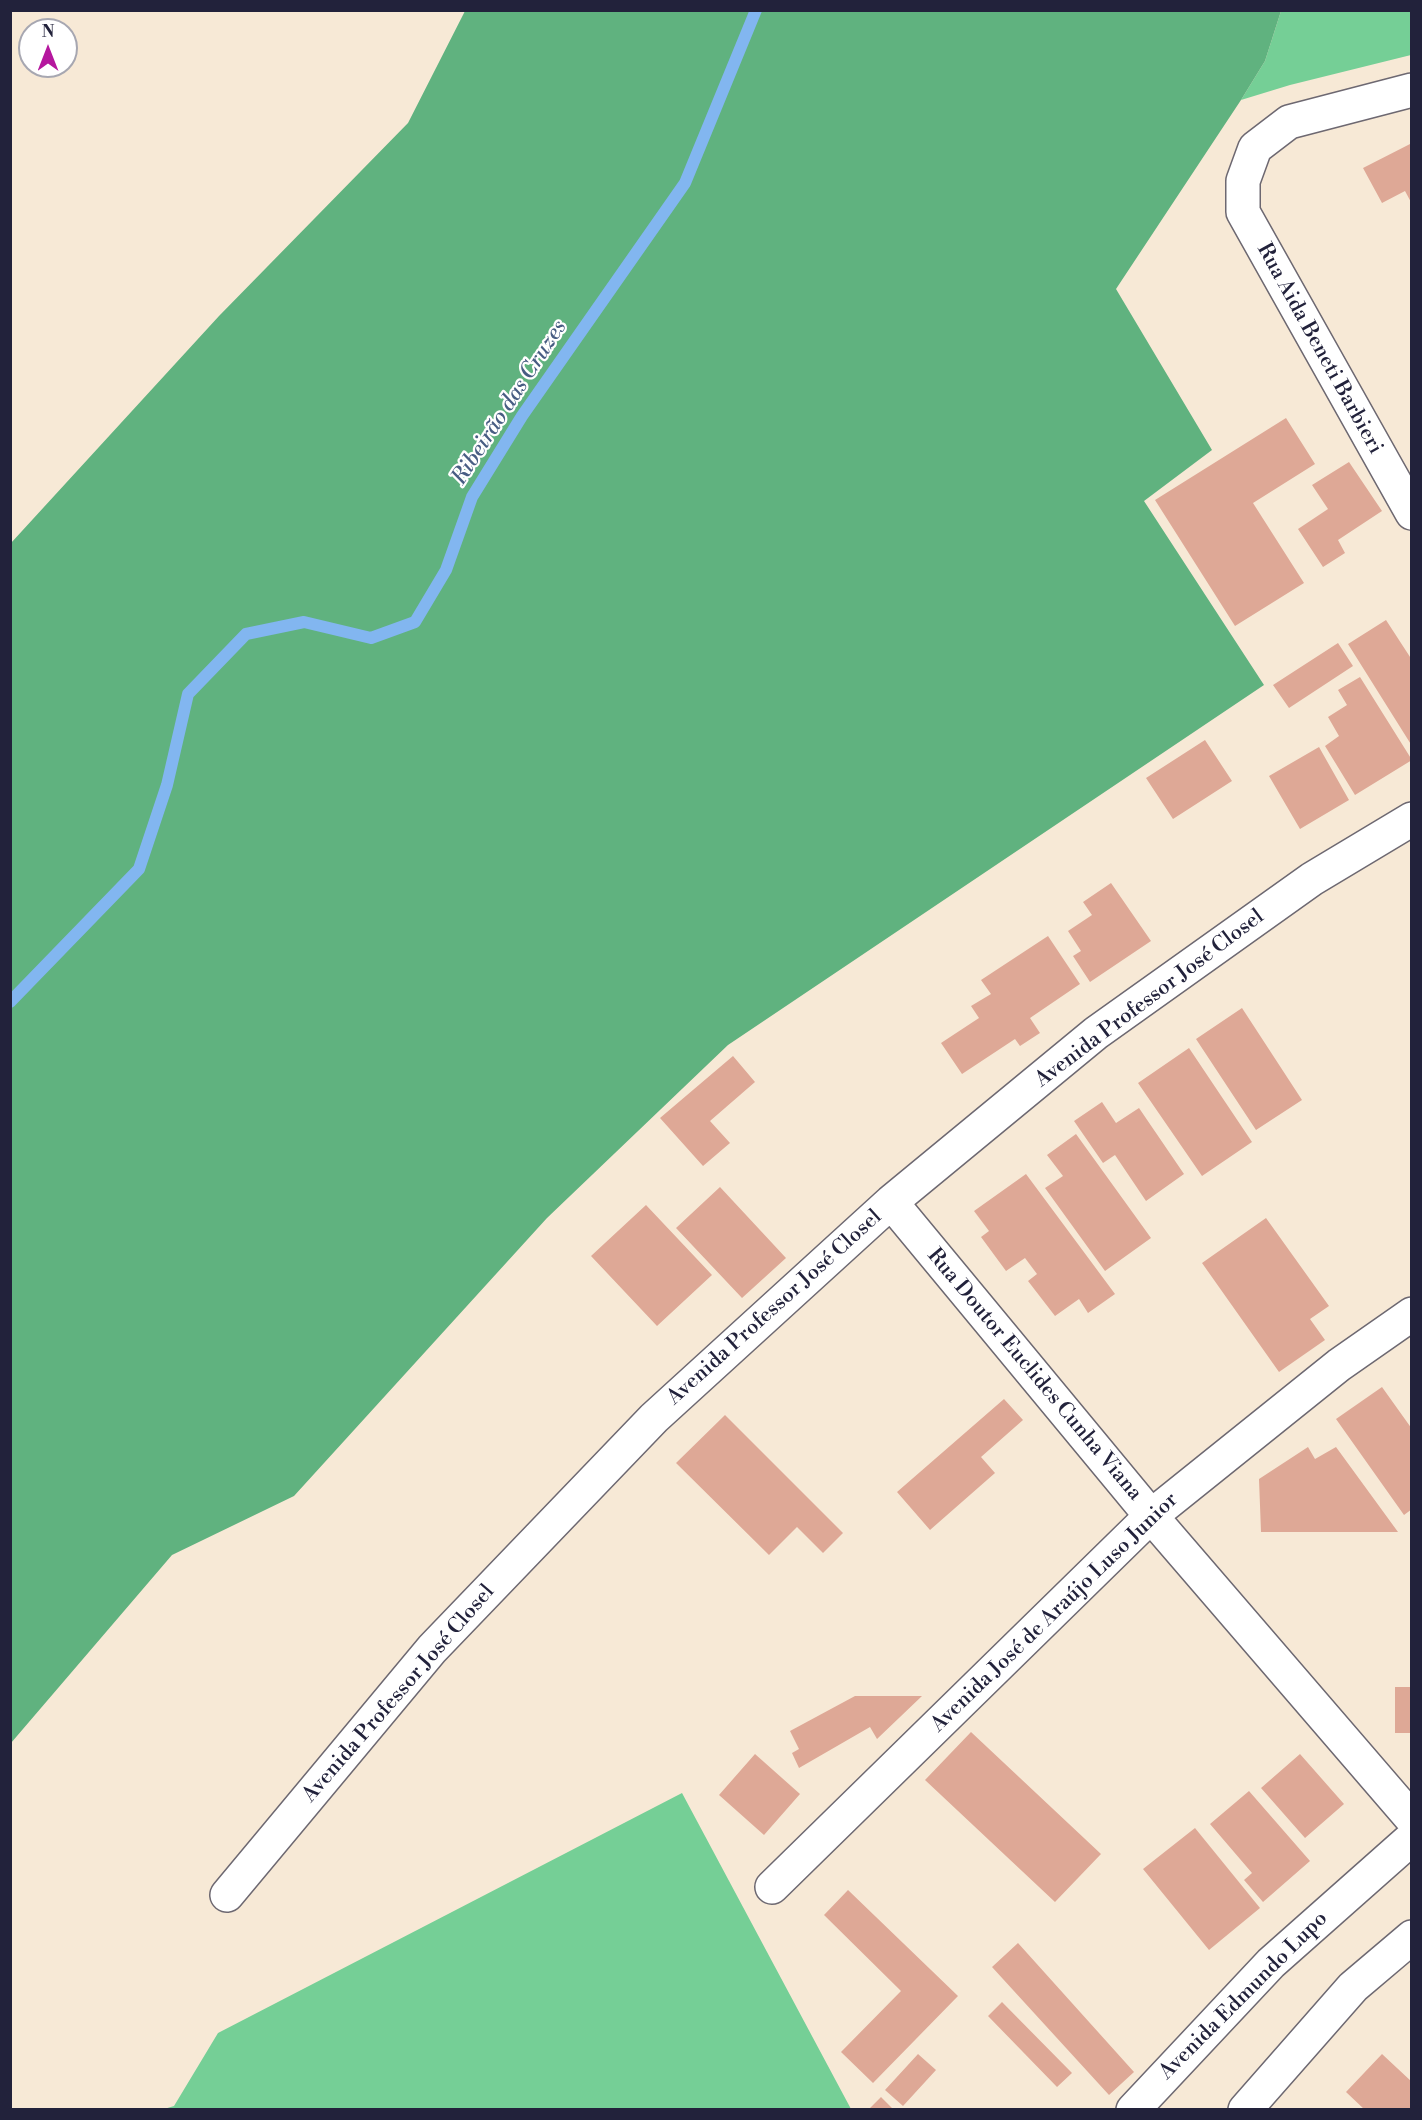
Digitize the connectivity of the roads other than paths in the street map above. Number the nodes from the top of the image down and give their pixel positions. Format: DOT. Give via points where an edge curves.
graph roads {
  1 [pos="1412,90"];
  2 [pos="1412,513"];
  3 [pos="1412,819"];
  4 [pos="891,1203"];
  5 [pos="1412,1314"];
  6 [pos="1151,1516"];
  7 [pos="1412,1819"];
  8 [pos="1412,1838"];
  9 [pos="772,1887"];
  10 [pos="227,1895"];
  11 [pos="1412,1937"];
  12 [pos="1133,2109"];
  13 [pos="1245,2109"];
  1 -- 2 [label="street, Rua Aida Beneti Barbieri" via="1288,122 1256,148 1243,181 1243,213"];
  3 -- 4 [label="street, Avenida Professor José Closel" via="1312,879 1096,1033"];
  4 -- 6 [label="street, Rua Doutor Euclides Cunha Viana"];
  4 -- 10 [label="street, Avenida Professor José Closel" via="654,1418 432,1649"];
  5 -- 6 [label="street, Avenida José de Araújo Luso Junior" via="1339,1365"];
  6 -- 7 [label="street, Rua Doutor Euclides Cunha Viana"];
  6 -- 9 [label="street, Avenida José de Araújo Luso Junior"];
  8 -- 12 [label="street, Avenida Edmundo Lupo" via="1271,1963"];
  11 -- 13 [label="street" via="1353,1987"];
}
